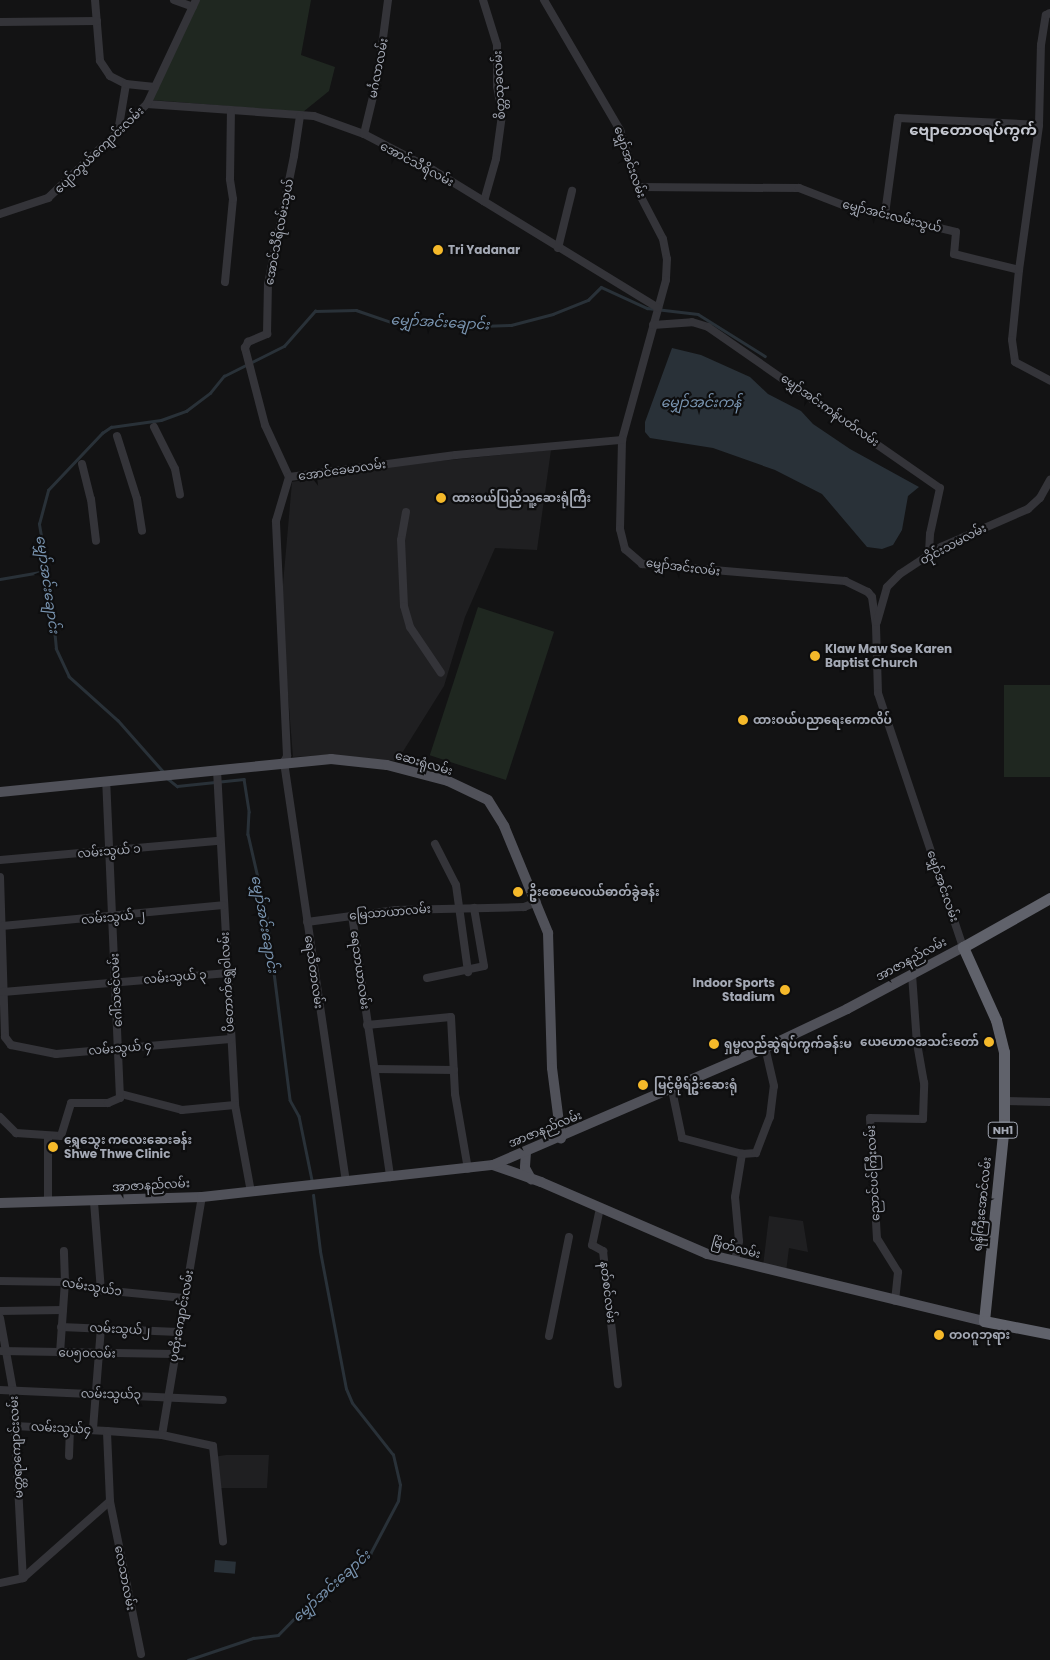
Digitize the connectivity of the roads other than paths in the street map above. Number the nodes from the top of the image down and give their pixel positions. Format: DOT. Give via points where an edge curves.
graph roads {
  1 [pos="95,0"];
  2 [pos="174,0"];
  3 [pos="388,0"];
  4 [pos="483,0"];
  5 [pos="544,0"];
  6 [pos="194,4"];
  7 [pos="1050,13"];
  8 [pos="97,21"];
  9 [pos="0,22"];
  10 [pos="126,84"];
  11 [pos="155,87"];
  12 [pos="146,104"];
  13 [pos="231,111"];
  14 [pos="300,116"];
  15 [pos="1039,125"];
  16 [pos="118,133"];
  17 [pos="364,134"];
  18 [pos="638,187"];
  19 [pos="572,191"];
  20 [pos="484,201"];
  21 [pos="0,214"];
  22 [pos="885,214"];
  23 [pos="558,248"];
  24 [pos="1019,270"];
  25 [pos="225,282"];
  26 [pos="658,308"];
  27 [pos="653,325"];
  28 [pos="1050,380"];
  29 [pos="154,427"];
  30 [pos="117,436"];
  31 [pos="622,440"];
  32 [pos="82,464"];
  33 [pos="289,478"];
  34 [pos="1050,480"];
  35 [pos="180,495"];
  36 [pos="406,512"];
  37 [pos="142,531"];
  38 [pos="96,542"];
  39 [pos="929,555"];
  40 [pos="876,626"];
  41 [pos="441,673"];
  42 [pos="284,762"];
  43 [pos="217,770"];
  44 [pos="106,782"];
  45 [pos="0,792"];
  46 [pos="219,841"];
  47 [pos="435,844"];
  48 [pos="109,850"];
  49 [pos="0,860"];
  50 [pos="0,877"];
  51 [pos="1050,898"];
  52 [pos="537,902"];
  53 [pos="223,906"];
  54 [pos="462,908"];
  55 [pos="474,908"];
  56 [pos="352,915"];
  57 [pos="112,917"];
  58 [pos="306,922"];
  59 [pos="2,926"];
  60 [pos="963,946"];
  61 [pos="1,968"];
  62 [pos="468,972"];
  63 [pos="228,973"];
  64 [pos="912,974"];
  65 [pos="427,978"];
  66 [pos="115,983"];
  67 [pos="3,992"];
  68 [pos="367,1025"];
  69 [pos="230,1039"];
  70 [pos="118,1048"];
  71 [pos="765,1048"];
  72 [pos="376,1069"];
  73 [pos="454,1070"];
  74 [pos="672,1090"];
  75 [pos="121,1094"];
  76 [pos="1004,1101"];
  77 [pos="1050,1102"];
  78 [pos="235,1105"];
  79 [pos="0,1117"];
  80 [pos="48,1138"];
  81 [pos="560,1138"];
  82 [pos="526,1152"];
  83 [pos="742,1154"];
  84 [pos="493,1165"];
  85 [pos="468,1169"];
  86 [pos="390,1177"];
  87 [pos="531,1178"];
  88 [pos="346,1182"];
  89 [pos="251,1192"];
  90 [pos="202,1197"];
  91 [pos="48,1201"];
  92 [pos="94,1202"];
  93 [pos="0,1203"];
  94 [pos="600,1208"];
  95 [pos="569,1237"];
  96 [pos="64,1251"];
  97 [pos="735,1260"];
  98 [pos="0,1281"];
  99 [pos="65,1282"];
  100 [pos="101,1290"];
  101 [pos="184,1298"];
  102 [pos="894,1301"];
  103 [pos="62,1310"];
  104 [pos="0,1311"];
  105 [pos="0,1318"];
  106 [pos="984,1321"];
  107 [pos="61,1328"];
  108 [pos="101,1328"];
  109 [pos="178,1332"];
  110 [pos="1050,1334"];
  111 [pos="549,1336"];
  112 [pos="3,1351"];
  113 [pos="60,1353"];
  114 [pos="98,1354"];
  115 [pos="174,1354"];
  116 [pos="618,1384"];
  117 [pos="0,1390"];
  118 [pos="13,1390"];
  119 [pos="95,1394"];
  120 [pos="168,1395"];
  121 [pos="223,1400"];
  122 [pos="15,1426"];
  123 [pos="70,1428"];
  124 [pos="93,1429"];
  125 [pos="107,1431"];
  126 [pos="162,1435"];
  127 [pos="69,1456"];
  128 [pos="110,1501"];
  129 [pos="223,1541"];
  130 [pos="23,1578"];
  131 [pos="0,1583"];
  132 [pos="141,1654"];
  1 -- 8 [label="street"];
  2 -- 6 [label="street"];
  3 -- 17 [label="street, မင်္ဂလာလမ်း" via="378,76"];
  4 -- 20 [label="street, စိတ္တသုခလမ်း" via="497,45 497,86 502,115 496,159"];
  5 -- 18 [label="street, မျှော်အင်းလမ်း" via="620,130"];
  6 -- 11 [label="street, ပျော်ဘွယ်ကျောင်းလမ်း"];
  7 -- 15 [label="street" via="1046,15 1041,45"];
  8 -- 9 [label="street"];
  8 -- 10 [label="street" via="100,61 110,76"];
  10 -- 11 [label="street"];
  10 -- 16 [label="street"];
  11 -- 12 [label="street, ပျော်ဘွယ်ကျောင်းလမ်း"];
  12 -- 13 [label="street, အောင်သီရိလမ်း"];
  12 -- 16 [label="street, ပျော်ဘွယ်ကျောင်းလမ်း"];
  13 -- 14 [label="street, အောင်သီရိလမ်း"];
  13 -- 25 [label="street" via="230,179 233,199"];
  14 -- 17 [label="street, အောင်သီရိလမ်း" via="314,116"];
  14 -- 33 [label="street, အောင်သီရိလမ်းသွယ်" via="268,284 267,334 248,342 245,348 265,425"];
  15 -- 22 [label="street" via="898,118"];
  15 -- 24 [label="street"];
  16 -- 21 [label="street, ပျော်ဘွယ်ကျောင်းလမ်း" via="48,198"];
  17 -- 20 [label="street, အောင်သီရိလမ်း"];
  18 -- 22 [label="street, မျှော်အင်းလမ်းသွယ်" via="799,188 843,205"];
  18 -- 26 [label="street, မျှော်အင်းလမ်း" via="665,247 666,280"];
  19 -- 23 [label="street"];
  20 -- 23 [label="street, အောင်သီရိလမ်း"];
  22 -- 24 [label="street, မျှော်အင်းလမ်းသွယ်" via="956,232 954,254"];
  23 -- 26 [label="street, အောင်သီရိလမ်း"];
  24 -- 28 [label="street" via="1012,340 1015,362"];
  26 -- 27 [label="street, မျှော်အင်းလမ်း"];
  27 -- 31 [label="street, မျှော်အင်းလမ်း"];
  27 -- 39 [label="street, မျှော်အင်းကန်ပတ်လမ်း" via="692,322 708,327 940,488"];
  29 -- 35 [label="street" via="175,469"];
  30 -- 37 [label="street"];
  31 -- 33 [label="street, အောင်ခေမာလမ်း" via="456,455"];
  31 -- 40 [label="street, မျှော်အင်းလမ်း" via="620,528 625,550 632,558 642,564 845,581 858,585 872,598"];
  32 -- 38 [label="street" via="91,499"];
  33 -- 42 [label="street, အောင်ခေမာလမ်း" via="276,522 287,756"];
  34 -- 39 [label="street, တိုင်းသမလမ်း" via="1040,498 1028,509"];
  36 -- 41 [label="street" via="401,540 404,606 410,627"];
  39 -- 40 [label="street, တိုင်းသမလမ်း" via="887,587"];
  40 -- 60 [label="street, မျှော်အင်းလမ်း" via="878,693"];
  42 -- 43 [label="main road, ဆေးရုံလမ်း"];
  42 -- 52 [label="main road, ဆေးရုံလမ်း" via="362,760 448,781 488,800 504,826"];
  42 -- 58 [label="street, ရေသီတာလမ်း"];
  43 -- 44 [label="main road, ဆေးရုံလမ်း"];
  43 -- 46 [label="street, ပိတောက်ရွှေဝါလမ်း"];
  44 -- 45 [label="main road, ဆေးရုံလမ်း"];
  44 -- 48 [label="street, ဂေါ်သဇင်လမ်း"];
  46 -- 48 [label="street, လမ်းသွယ် ၁"];
  46 -- 53 [label="street, ပိတောက်ရွှေဝါလမ်း"];
  47 -- 54 [label="street" via="456,885"];
  48 -- 49 [label="street, လမ်းသွယ် ၁"];
  48 -- 57 [label="street, ဂေါ်သဇင်လမ်း"];
  50 -- 59 [label="street"];
  51 -- 60 [label="highway, အာဇာနည်လမ်း"];
  52 -- 55 [label="street, မြေသာယာလမ်း" via="524,907"];
  52 -- 81 [label="main road, ဆေးရုံလမ်း" via="551,953 552,1068"];
  53 -- 57 [label="street, လမ်းသွယ် ၂"];
  53 -- 63 [label="street, ပိတောက်ရွှေဝါလမ်း"];
  54 -- 55 [label="street, မြေသာယာလမ်း"];
  54 -- 56 [label="street, မြေသာယာလမ်း"];
  54 -- 62 [label="street"];
  55 -- 62 [label="street" via="484,966"];
  56 -- 58 [label="street, မြေသာယာလမ်း"];
  56 -- 68 [label="street, ရေသာယာလမ်း"];
  57 -- 59 [label="street, လမ်းသွယ် ၂"];
  57 -- 66 [label="street, ဂေါ်သဇင်လမ်း"];
  58 -- 88 [label="street, ရေသီတာလမ်း"];
  59 -- 61 [label="street"];
  60 -- 64 [label="main road, အာဇာနည်လမ်း"];
  60 -- 76 [label="highway, ရန်ကြီးအောင်လမ်း / NH1" via="996,1020 1004,1052"];
  61 -- 67 [label="street"];
  62 -- 65 [label="street"];
  63 -- 66 [label="street, လမ်းသွယ် ၃"];
  63 -- 69 [label="street, ပိတောက်ရွှေဝါလမ်း"];
  64 -- 71 [label="main road, အာဇာနည်လမ်း"];
  64 -- 102 [label="street, ညောင်ပင်ကြီးလမ်း" via="917,1044 924,1083 923,1119 870,1118 877,1239 898,1272"];
  66 -- 67 [label="street, လမ်းသွယ် ၃"];
  66 -- 70 [label="street, ဂေါ်သဇင်လမ်း"];
  67 -- 70 [label="street, လမ်းသွယ် ၄" via="5,1038 11,1045 56,1054"];
  68 -- 72 [label="street, ရေသာယာလမ်း"];
  68 -- 73 [label="street, ရေသာယာလမ်း" via="451,1017"];
  69 -- 70 [label="street, လမ်းသွယ် ၄"];
  69 -- 78 [label="street, ပိတောက်ရွှေဝါလမ်း"];
  70 -- 75 [label="street, ဂေါ်သဇင်လမ်း"];
  71 -- 74 [label="main road, အာဇာနည်လမ်း"];
  71 -- 83 [label="street" via="774,1086 770,1117 756,1153"];
  72 -- 73 [label="street"];
  72 -- 86 [label="street, ရေသာယာလမ်း"];
  73 -- 85 [label="street, ရေသာယာလမ်း"];
  74 -- 81 [label="main road, အာဇာနည်လမ်း"];
  74 -- 83 [label="street" via="682,1138"];
  75 -- 78 [label="street" via="182,1110"];
  75 -- 80 [label="street" via="119,1100 108,1103 71,1103 64,1135"];
  76 -- 77 [label="street"];
  76 -- 106 [label="highway, ရန်ကြီးအောင်လမ်း / NH1"];
  78 -- 89 [label="street, ပိတောက်ရွှေဝါလမ်း"];
  79 -- 80 [label="street" via="16,1133"];
  80 -- 91 [label="street"];
  81 -- 82 [label="main road, အာဇာနည်လမ်း"];
  82 -- 84 [label="main road, အာဇာနည်လမ်း"];
  82 -- 87 [label="main road" via="525,1168"];
  83 -- 97 [label="street" via="735,1197 739,1241"];
  84 -- 85 [label="main road, အာဇာနည်လမ်း"];
  84 -- 87 [label="main road, မြိတ်လမ်း"];
  85 -- 86 [label="main road, အာဇာနည်လမ်း"];
  86 -- 88 [label="main road, အာဇာနည်လမ်း"];
  87 -- 94 [label="main road, မြိတ်လမ်း"];
  88 -- 89 [label="main road, အာဇာနည်လမ်း"];
  89 -- 90 [label="main road, အာဇာနည်လမ်း"];
  90 -- 92 [label="main road, အာဇာနည်လမ်း"];
  90 -- 101 [label="street, ပုထိုးကျောင်းလမ်း"];
  91 -- 92 [label="main road, အာဇာနည်လမ်း"];
  91 -- 93 [label="main road, အာဇာနည်လမ်း"];
  92 -- 100 [label="street"];
  94 -- 97 [label="main road, မြိတ်လမ်း" via="707,1254"];
  94 -- 116 [label="street, နတ်စင်လမ်း" via="592,1245 603,1250"];
  95 -- 111 [label="street"];
  96 -- 99 [label="street"];
  97 -- 102 [label="main road, မြိတ်လမ်း"];
  98 -- 99 [label="street, လမ်းသွယ်၁"];
  99 -- 100 [label="street, လမ်းသွယ်၁"];
  99 -- 103 [label="street"];
  100 -- 101 [label="street, လမ်းသွယ်၁"];
  101 -- 109 [label="street, ပုထိုးကျောင်းလမ်း"];
  102 -- 106 [label="main road, မြိတ်လမ်း"];
  103 -- 104 [label="street"];
  103 -- 107 [label="street"];
  105 -- 112 [label="street, မတ္တရာကျောင်းလမ်း"];
  106 -- 110 [label="highway"];
  107 -- 108 [label="street, လမ်းသွယ်၂"];
  107 -- 113 [label="street"];
  108 -- 109 [label="street, လမ်းသွယ်၂"];
  108 -- 114 [label="street"];
  109 -- 115 [label="street, ပုထိုးကျောင်းလမ်း"];
  112 -- 113 [label="street, ပေ၅၀လမ်း"];
  112 -- 118 [label="street, မတ္တရာကျောင်းလမ်း"];
  113 -- 114 [label="street, ပေ၅၀လမ်း"];
  114 -- 115 [label="street, ပေ၅၀လမ်း"];
  114 -- 119 [label="street"];
  115 -- 120 [label="street, ပုထိုးကျောင်းလမ်း"];
  117 -- 118 [label="street, လမ်းသွယ်၃"];
  118 -- 119 [label="street, လမ်းသွယ်၃"];
  118 -- 122 [label="street, မတ္တရာကျောင်းလမ်း"];
  119 -- 120 [label="street, လမ်းသွယ်၃"];
  119 -- 124 [label="street"];
  120 -- 121 [label="street, လမ်းသွယ်၃"];
  120 -- 126 [label="street, ပုထိုးကျောင်းလမ်း"];
  122 -- 123 [label="street, လမ်းသွယ်၄"];
  122 -- 130 [label="street, မတ္တရာကျောင်းလမ်း"];
  123 -- 124 [label="street, လမ်းသွယ်၄"];
  123 -- 127 [label="street"];
  124 -- 125 [label="street, လမ်းသွယ်၄"];
  125 -- 126 [label="street"];
  125 -- 128 [label="street"];
  126 -- 129 [label="street" via="213,1446"];
  128 -- 130 [label="street"];
  128 -- 132 [label="street, လေသာလမ်း"];
  130 -- 131 [label="street"];
}
